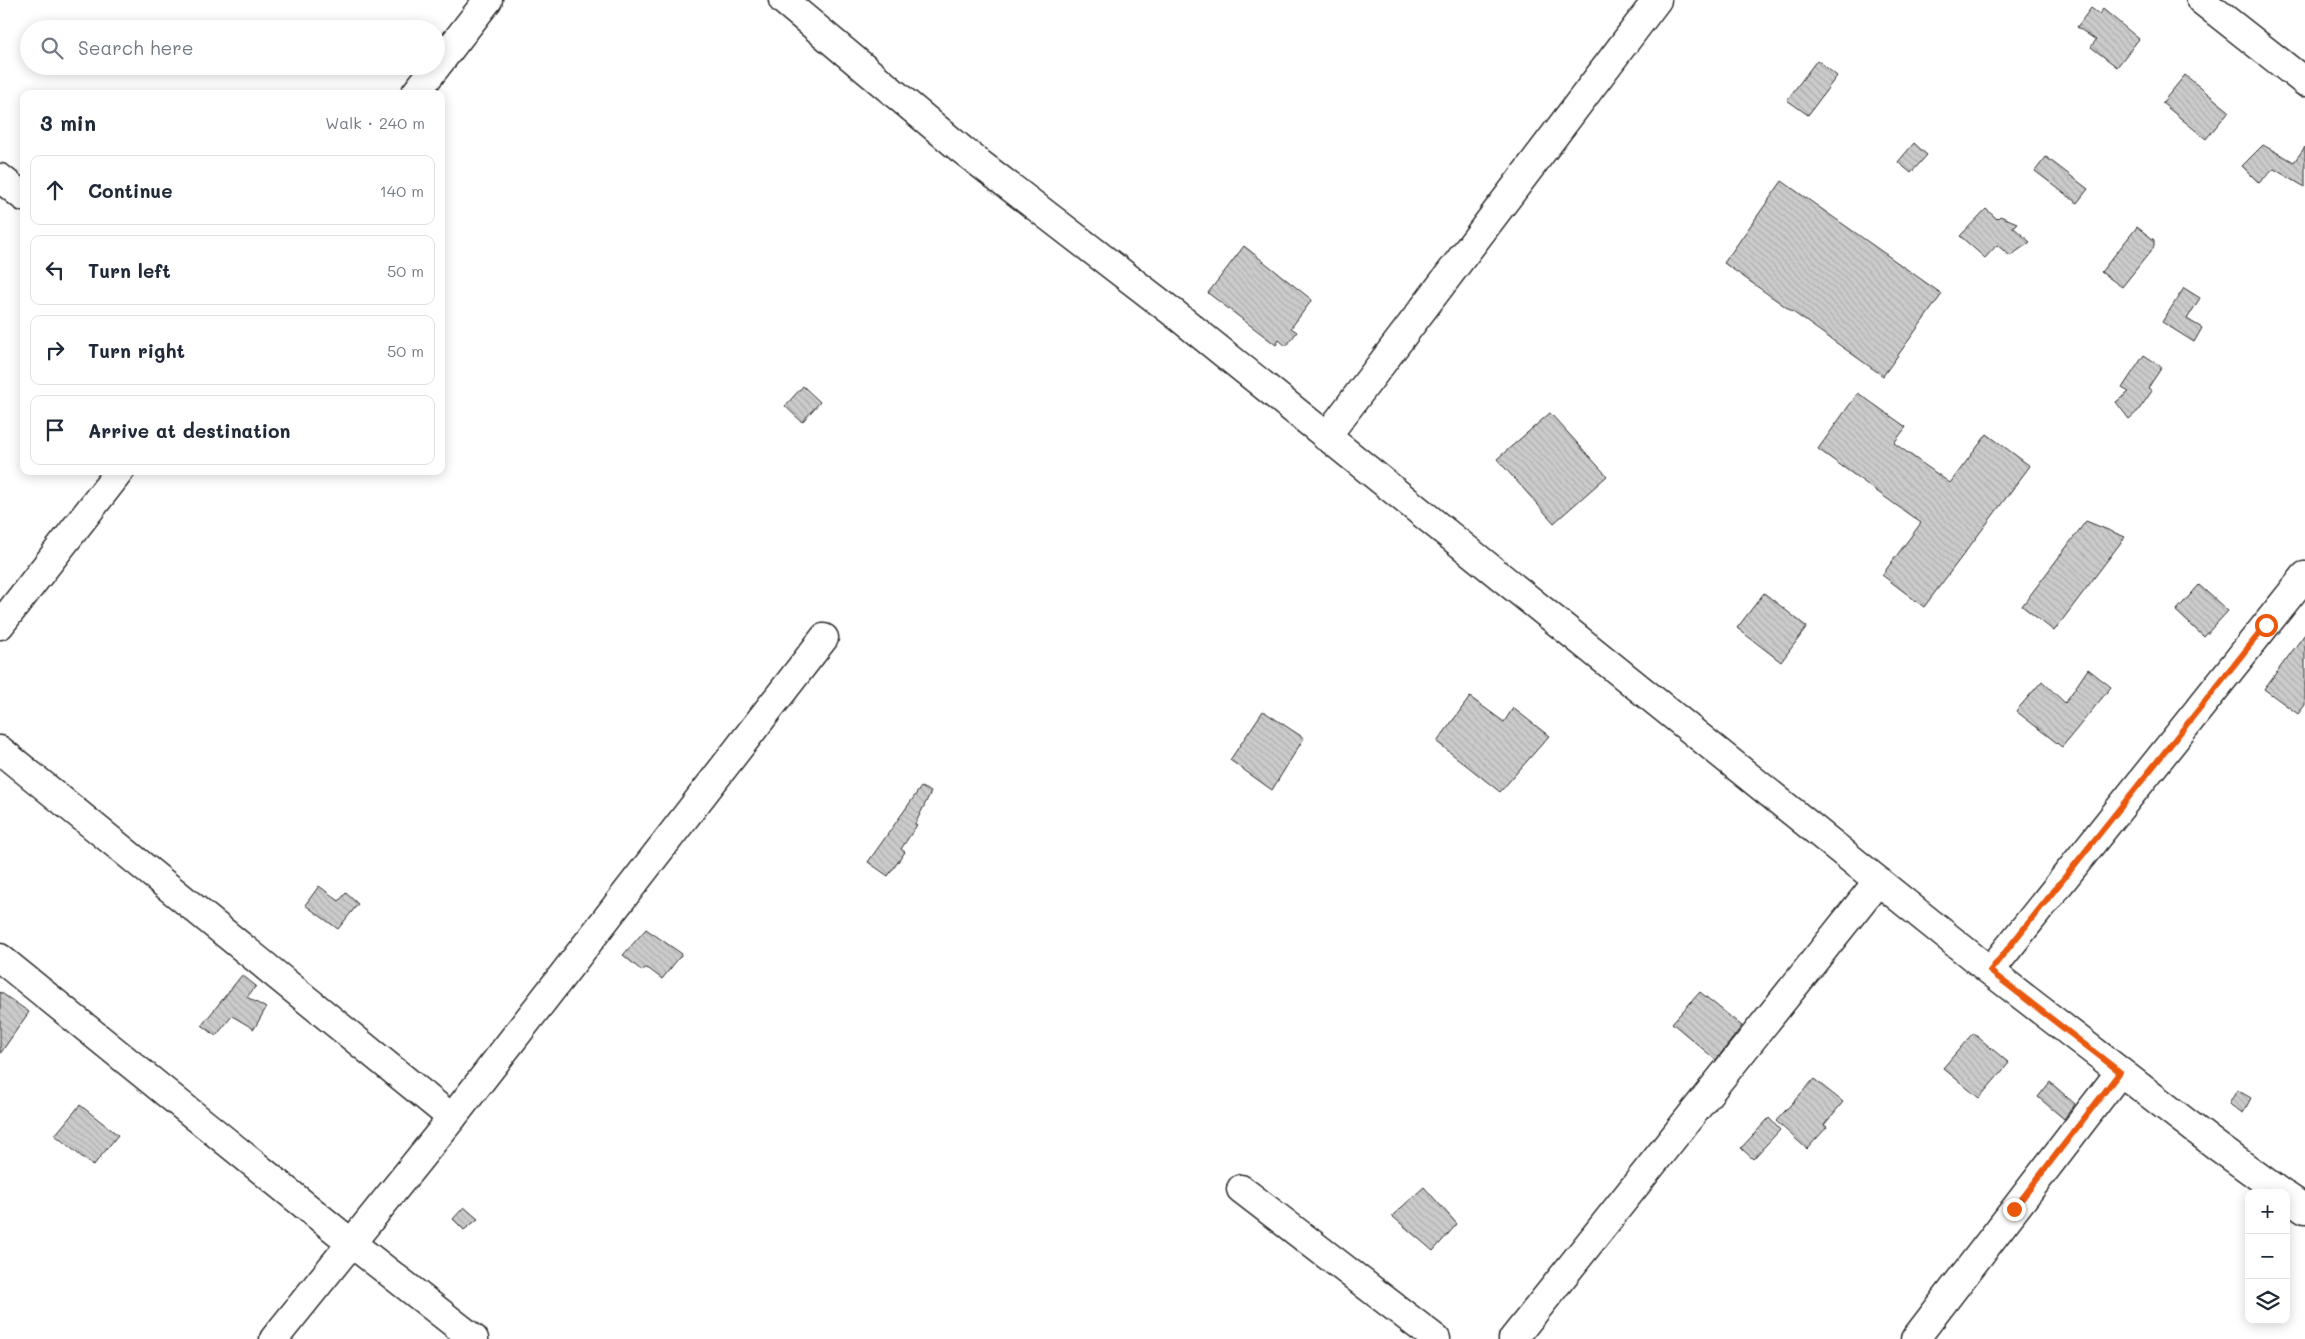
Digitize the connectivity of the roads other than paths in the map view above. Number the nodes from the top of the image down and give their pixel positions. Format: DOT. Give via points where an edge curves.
graph roads {
  1 [pos="488,0"];
  2 [pos="783,0"];
  3 [pos="1657,0"];
  4 [pos="2211,3"];
  5 [pos="445,55"];
  6 [pos="430,75"];
  7 [pos="2305,82"];
  8 [pos="418,90"];
  9 [pos="0,178"];
  10 [pos="20,194"];
  11 [pos="1326,437"];
  12 [pos="117,475"];
  13 [pos="2305,576"];
  14 [pos="0,625"];
  15 [pos="824,638"];
  16 [pos="0,750"];
  17 [pos="1878,881"];
  18 [pos="0,958"];
  19 [pos="1990,971"];
  20 [pos="2120,1072"];
  21 [pos="452,1118"];
  22 [pos="1241,1189"];
  23 [pos="2276,1189"];
  24 [pos="2290,1199"];
  25 [pos="2305,1210"];
  26 [pos="350,1242"];
  27 [pos="1922,1336"];
  28 [pos="274,1339"];
  29 [pos="474,1339"];
  30 [pos="1436,1339"];
  31 [pos="1513,1339"];
  1 -- 5 [label="street"];
  2 -- 11 [label="street" via="961,148 1175,314"];
  3 -- 11 [label="street"];
  4 -- 7 [label="street"];
  6 -- 8 [label="street"];
  9 -- 10 [label="street"];
  11 -- 17 [label="street"];
  12 -- 14 [label="street"];
  13 -- 19 [label="street"];
  15 -- 21 [label="street"];
  16 -- 21 [label="street"];
  17 -- 19 [label="street"];
  17 -- 31 [label="street"];
  18 -- 26 [label="street"];
  19 -- 20 [label="street"];
  20 -- 23 [label="street"];
  20 -- 27 [label="street"];
  21 -- 26 [label="street"];
  22 -- 30 [label="street"];
  24 -- 25 [label="street"];
  26 -- 28 [label="street"];
  26 -- 29 [label="street"];
}
